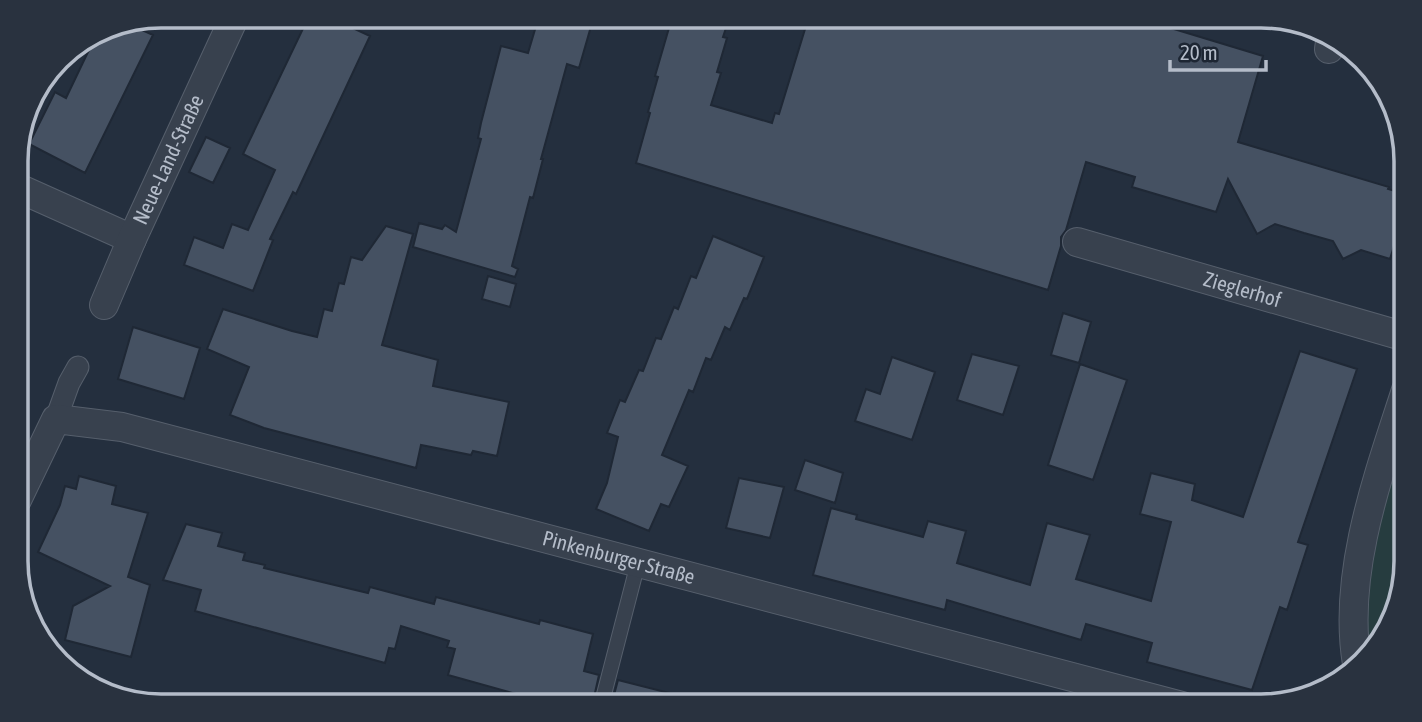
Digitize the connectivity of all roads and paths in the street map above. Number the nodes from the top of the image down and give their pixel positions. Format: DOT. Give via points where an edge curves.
graph roads {
  1 [pos="229,28"];
  2 [pos="28,192"];
  3 [pos="132,239"];
  4 [pos="1077,242"];
  5 [pos="104,305"];
  6 [pos="1394,334"];
  7 [pos="78,367"];
  8 [pos="56,419"];
  9 [pos="1394,428"];
  10 [pos="28,477"];
  11 [pos="638,563"];
  12 [pos="1355,655"];
  13 [pos="604,694"];
  14 [pos="1136,694"];
  1 -- 3 [label="street, Neue-Land-Straße"];
  2 -- 3 [label="street"];
  3 -- 5 [label="street, Neue-Land-Straße"];
  4 -- 6 [label="street, Zieglerhof"];
  7 -- 8 [label="street"];
  8 -- 10 [label="street"];
  8 -- 11 [label="street, Pinkenburger Straße" via="122,428"];
  9 -- 12 [label="street" via="1361,543 1352,635"];
  11 -- 13 [label="lane"];
  11 -- 14 [label="street, Pinkenburger Straße"];
}
